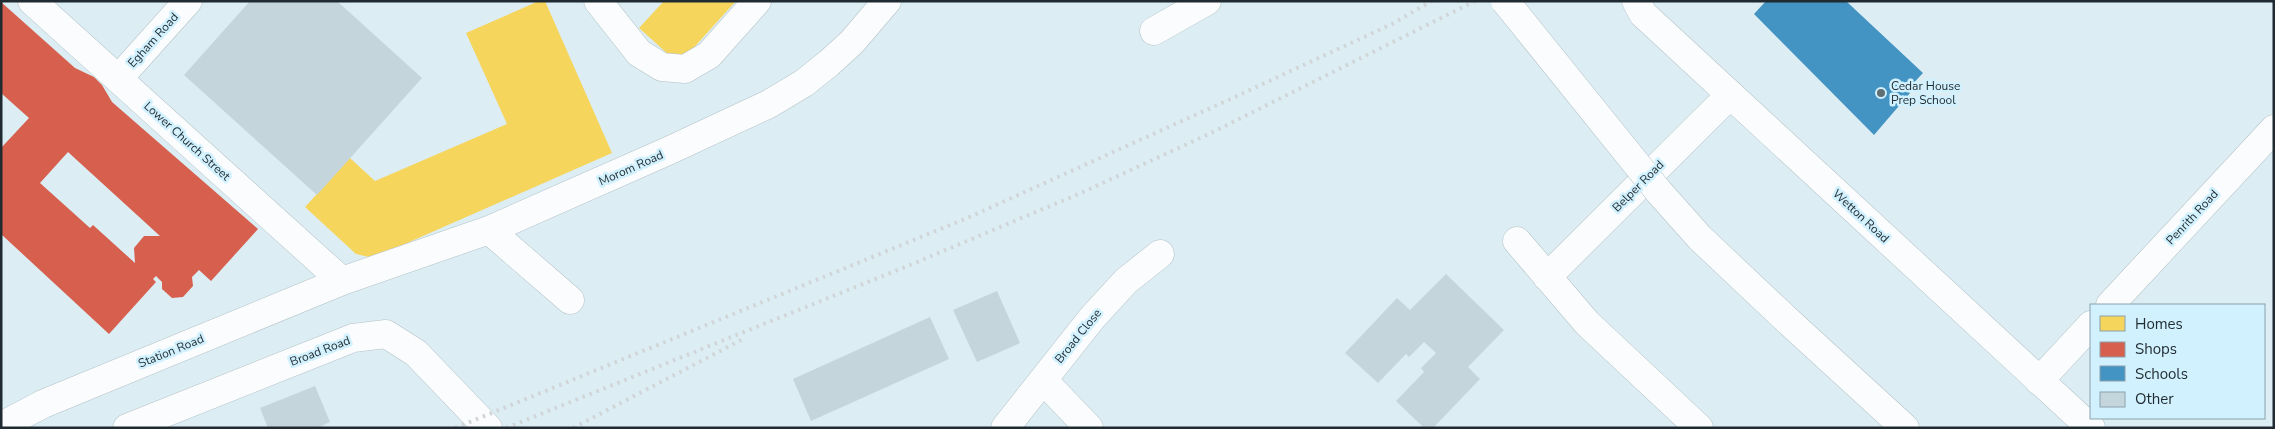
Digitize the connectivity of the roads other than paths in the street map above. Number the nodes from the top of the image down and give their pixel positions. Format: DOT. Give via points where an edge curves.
graph roads {
  1 [pos="32,1"];
  2 [pos="188,1"];
  3 [pos="598,1"];
  4 [pos="757,1"];
  5 [pos="887,1"];
  6 [pos="1207,1"];
  7 [pos="1504,1"];
  8 [pos="1636,1"];
  9 [pos="1154,31"];
  10 [pos="118,79"];
  11 [pos="1730,95"];
  12 [pos="2274,130"];
  13 [pos="489,230"];
  14 [pos="1517,241"];
  15 [pos="1160,254"];
  16 [pos="1547,277"];
  17 [pos="342,281"];
  18 [pos="570,300"];
  19 [pos="2111,304"];
  20 [pos="2090,326"];
  21 [pos="1043,380"];
  22 [pos="2040,381"];
  23 [pos="1,426"];
  24 [pos="126,428"];
  25 [pos="488,428"];
  26 [pos="1005,428"];
  27 [pos="1089,428"];
  28 [pos="1699,428"];
  29 [pos="1905,428"];
  30 [pos="2091,428"];
  1 -- 10 [label="street, Lower Church Street"];
  2 -- 10 [label="street, Egham Road"];
  3 -- 4 [label="street" via="639,53 662,67 685,68 709,55"];
  5 -- 13 [label="street, Morom Road" via="829,63 769,104"];
  6 -- 9 [label="street"];
  7 -- 29 [label="street, bridge" via="1700,238"];
  8 -- 11 [label="street, Wetton Road" via="1643,14"];
  10 -- 17 [label="street, Lower Church Street"];
  11 -- 16 [label="street, Belper Road"];
  11 -- 22 [label="street, Wetton Road"];
  12 -- 19 [label="street, Penrith Road"];
  13 -- 17 [label="street, Morom Road"];
  13 -- 18 [label="street"];
  14 -- 16 [label="street"];
  15 -- 21 [label="street, Broad Close" via="1126,281"];
  16 -- 28 [label="street" via="1587,323"];
  17 -- 23 [label="street, Station Road" via="43,404"];
  20 -- 22 [label="street"];
  21 -- 26 [label="street, Broad Close"];
  21 -- 27 [label="street"];
  22 -- 30 [label="street, Wetton Road"];
  24 -- 25 [label="street, Broad Road" via="353,338 386,334 416,353"];
}
